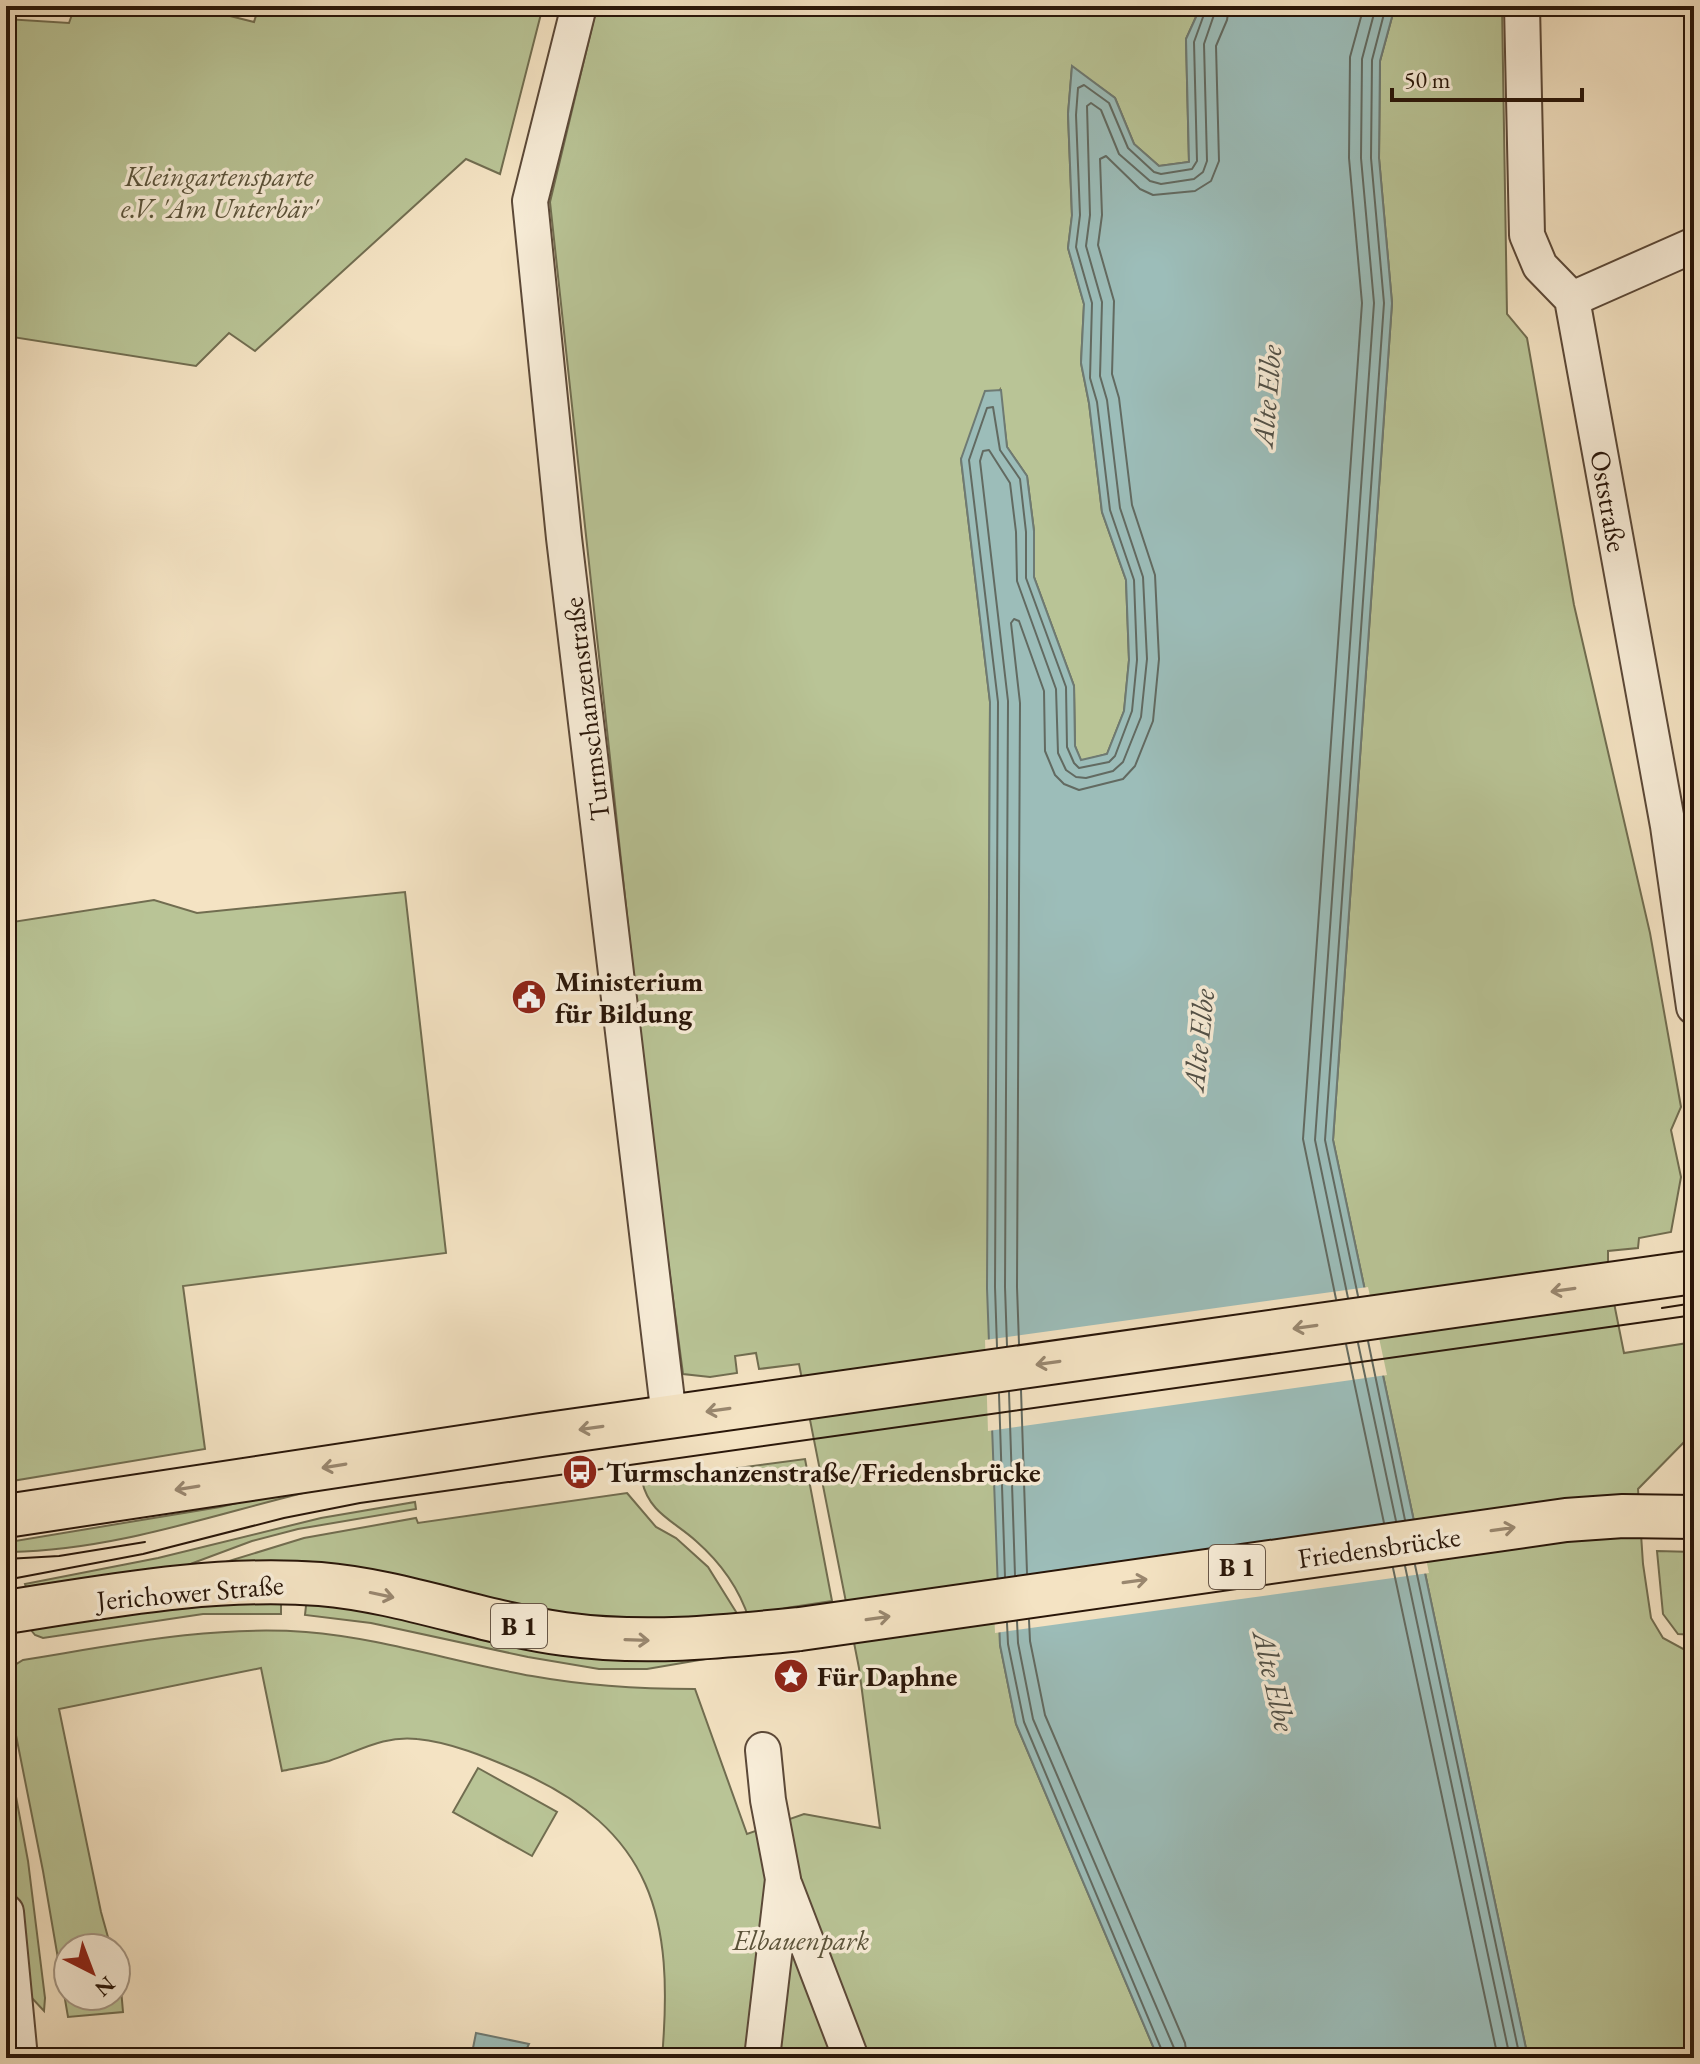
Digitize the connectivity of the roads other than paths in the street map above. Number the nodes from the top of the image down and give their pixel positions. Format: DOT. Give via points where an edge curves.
graph roads {
  1 [pos="579,6"];
  2 [pos="1522,6"];
  3 [pos="1694,245"];
  4 [pos="1572,299"];
  5 [pos="1681,824"];
  6 [pos="1694,1007"];
  7 [pos="1694,1272"];
  8 [pos="669,1417"];
  9 [pos="6,1516"];
  10 [pos="1684,1516"];
  11 [pos="6,1612"];
  12 [pos="800,1629"];
  13 [pos="763,1750"];
  14 [pos="783,1879"];
  15 [pos="6,1912"];
  16 [pos="15,2044"];
  17 [pos="762,2058"];
  18 [pos="851,2058"];
  1 -- 8 [label="street, Turmschanzenstraße" via="530,201 564,538"];
  2 -- 4 [label="street" via="1527,235 1540,266"];
  3 -- 4 [label="street"];
  4 -- 5 [label="street, Oststraße"];
  5 -- 6 [label="street, Oststraße"];
  7 -- 8 [label="main road, one-way"];
  8 -- 9 [label="main road, one-way"];
  12 -- 10 [label="main road, Friedensbrücke / B 1, one-way" via="1566,1520"];
  11 -- 12 [label="main road, Jerichower Straße / B 1, one-way" via="170,1588 285,1582 361,1590 528,1628 604,1638 688,1640"];
  13 -- 14 [label="street"];
  14 -- 17 [label="street"];
  14 -- 18 [label="street"];
  15 -- 16 [label="street"];
}
